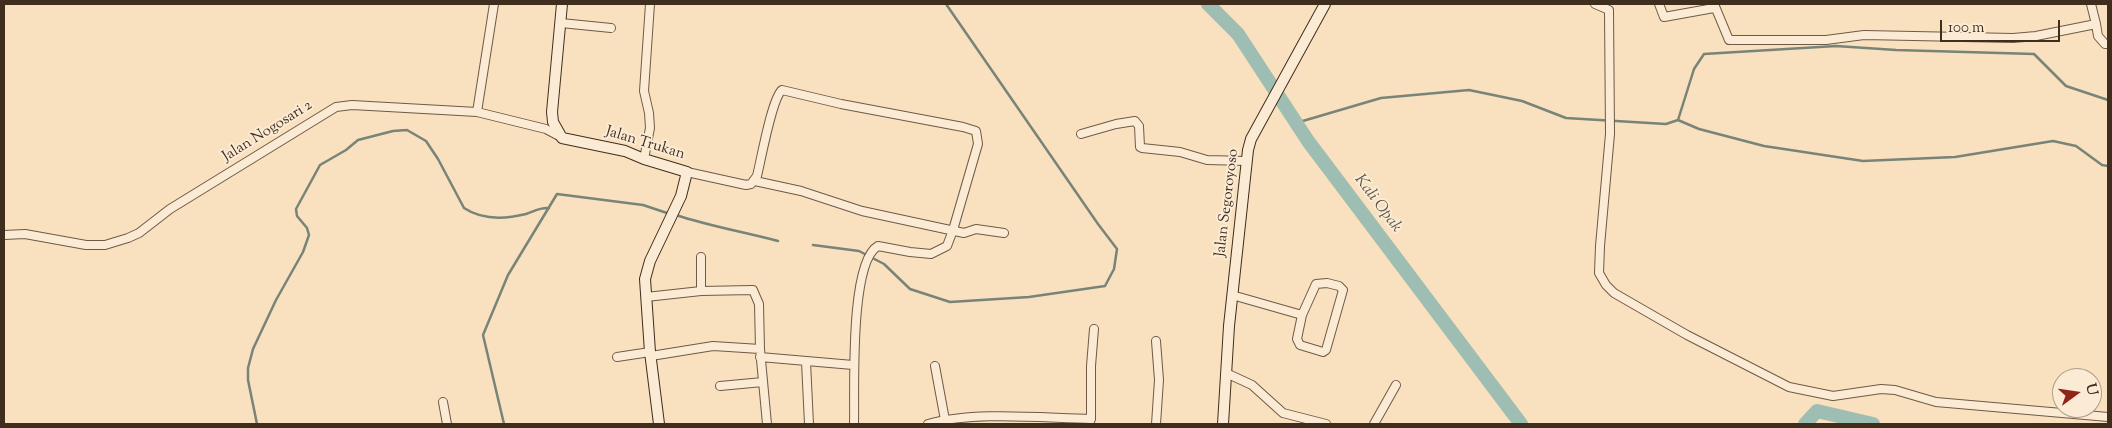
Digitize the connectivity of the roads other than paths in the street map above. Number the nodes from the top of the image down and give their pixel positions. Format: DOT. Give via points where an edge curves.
graph roads {
  1 [pos="494,4"];
  2 [pos="562,4"];
  3 [pos="650,4"];
  4 [pos="1595,4"];
  5 [pos="1659,4"];
  6 [pos="2091,4"];
  7 [pos="1714,6"];
  8 [pos="1324,7"];
  9 [pos="561,23"];
  10 [pos="2096,24"];
  11 [pos="611,28"];
  12 [pos="2108,44"];
  13 [pos="477,112"];
  14 [pos="1081,134"];
  15 [pos="562,138"];
  16 [pos="644,159"];
  17 [pos="1246,161"];
  18 [pos="687,172"];
  19 [pos="755,181"];
  20 [pos="953,230"];
  21 [pos="1004,233"];
  22 [pos="4,235"];
  23 [pos="701,257"];
  24 [pos="701,291"];
  25 [pos="1232,296"];
  26 [pos="646,298"];
  27 [pos="1302,314"];
  28 [pos="1094,329"];
  29 [pos="1156,341"];
  30 [pos="760,353"];
  31 [pos="651,354"];
  32 [pos="616,357"];
  33 [pos="806,362"];
  34 [pos="853,365"];
  35 [pos="935,366"];
  36 [pos="1226,372"];
  37 [pos="763,382"];
  38 [pos="1396,385"];
  39 [pos="720,386"];
  40 [pos="444,402"];
  41 [pos="2052,412"];
  42 [pos="945,420"];
  43 [pos="957,421"];
  44 [pos="1090,422"];
  45 [pos="446,424"];
  46 [pos="658,424"];
  47 [pos="767,424"];
  48 [pos="809,424"];
  49 [pos="854,424"];
  50 [pos="928,424"];
  51 [pos="1156,424"];
  52 [pos="1224,424"];
  53 [pos="1326,424"];
  54 [pos="1374,424"];
  1 -- 13 [label="street"];
  2 -- 9 [label="street"];
  3 -- 16 [label="street" via="644,91 650,128"];
  4 -- 41 [label="street" via="1609,10 1611,108 1599,273 1614,293 1789,387 1833,396 1880,389 1909,393 1936,402"];
  5 -- 7 [label="street" via="1664,17"];
  6 -- 10 [label="street"];
  7 -- 10 [label="street" via="1729,40 1826,40 1864,35 2013,38"];
  8 -- 17 [label="street, Jalan Segoroyoso" via="1251,139"];
  9 -- 11 [label="street"];
  9 -- 15 [label="street" via="552,112 553,122"];
  10 -- 12 [label="street" via="2100,39"];
  13 -- 15 [label="street, Jalan Nogosari 2" via="546,129"];
  13 -- 22 [label="street, Jalan Nogosari 2" via="352,105 336,107 128,238 105,245 86,245 25,234"];
  14 -- 17 [label="street" via="1135,121 1139,126 1142,148 1180,152 1207,160"];
  15 -- 16 [label="street, Jalan Trukan" via="625,151"];
  16 -- 18 [label="street, Jalan Trukan"];
  17 -- 25 [label="street, Jalan Segoroyoso"];
  18 -- 19 [label="street" via="746,185"];
  18 -- 26 [label="street, Jalan Trukan" via="680,196 650,261"];
  19 -- 20 [label="street" via="801,191 862,211"];
  19 -- 20 [label="street" via="774,105 778,92 782,90 963,127 976,131 978,144"];
  20 -- 21 [label="street"];
  20 -- 34 [label="street" via="946,246 931,254 882,245 874,248 858,293"];
  23 -- 24 [label="street"];
  24 -- 26 [label="street"];
  24 -- 30 [label="street" via="753,290 759,304"];
  25 -- 27 [label="street"];
  25 -- 36 [label="street, Jalan Segoroyoso"];
  26 -- 31 [label="street, Jalan Trukan"];
  27 -- 27 [label="street" via="1297,339 1300,346 1323,352 1343,290 1327,283 1316,284"];
  28 -- 44 [label="street"];
  29 -- 51 [label="street" via="1159,380"];
  30 -- 31 [label="street" via="713,346"];
  30 -- 33 [label="street"];
  30 -- 37 [label="street"];
  31 -- 32 [label="street"];
  31 -- 46 [label="street, Jalan Trukan"];
  33 -- 34 [label="street"];
  33 -- 48 [label="street"];
  34 -- 49 [label="street"];
  35 -- 42 [label="street"];
  36 -- 52 [label="street, Jalan Segoroyoso"];
  36 -- 53 [label="street" via="1252,385 1283,413"];
  37 -- 39 [label="street"];
  37 -- 47 [label="street"];
  38 -- 54 [label="street"];
  40 -- 45 [label="street"];
  42 -- 43 [label="street"];
  42 -- 50 [label="street"];
  43 -- 44 [label="street"];
}
